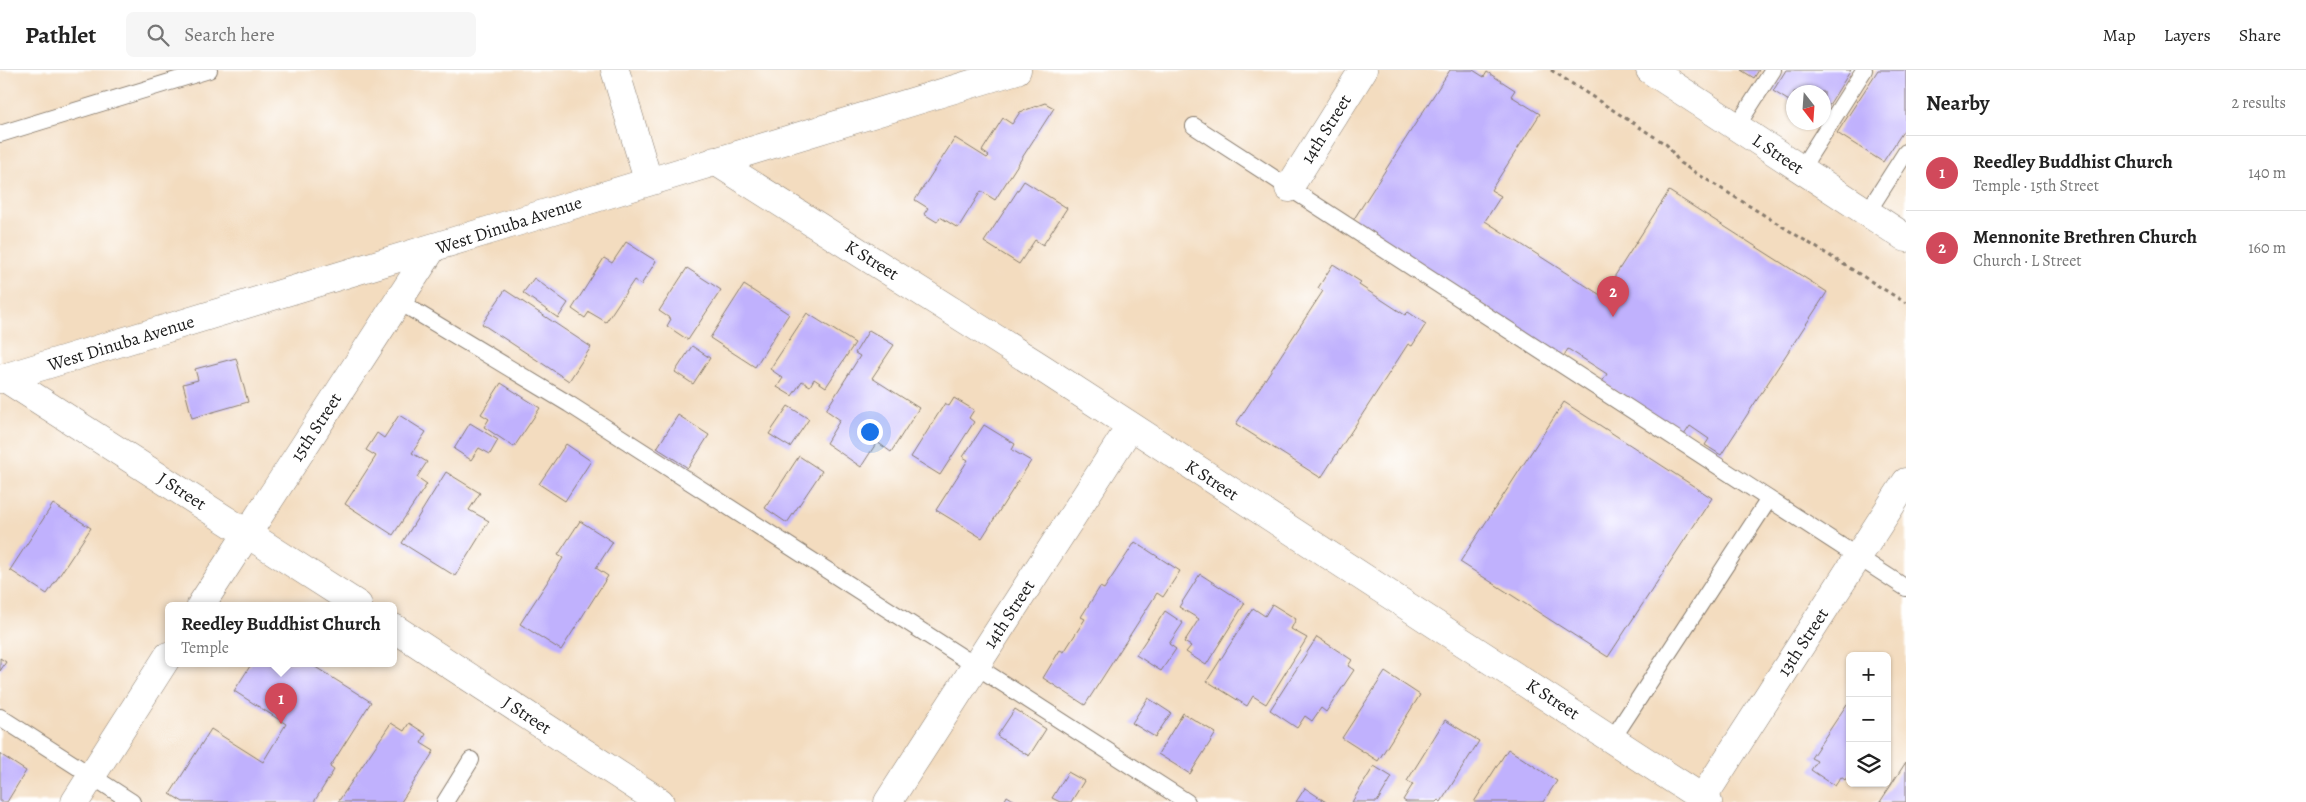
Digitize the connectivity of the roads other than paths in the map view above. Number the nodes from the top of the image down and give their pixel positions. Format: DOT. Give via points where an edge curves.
graph roads {
  1 [pos="208,70"];
  2 [pos="615,70"];
  3 [pos="1017,70"];
  4 [pos="1363,70"];
  5 [pos="1773,70"];
  6 [pos="1864,70"];
  7 [pos="1667,75"];
  8 [pos="1194,126"];
  9 [pos="1737,126"];
  10 [pos="0,134"];
  11 [pos="1906,152"];
  12 [pos="715,160"];
  13 [pos="1801,169"];
  14 [pos="648,180"];
  15 [pos="1289,188"];
  16 [pos="1867,213"];
  17 [pos="1906,238"];
  18 [pos="432,249"];
  19 [pos="398,300"];
  20 [pos="2,378"];
  21 [pos="1130,426"];
  22 [pos="1906,482"];
  23 [pos="1769,499"];
  24 [pos="247,533"];
  25 [pos="1858,557"];
  26 [pos="1906,588"];
  27 [pos="203,602"];
  28 [pos="353,602"];
  29 [pos="397,630"];
  30 [pos="165,661"];
  31 [pos="975,666"];
  32 [pos="0,717"];
  33 [pos="1613,738"];
  34 [pos="471,760"];
  35 [pos="92,776"];
  36 [pos="1703,801"];
  37 [pos="75,802"];
  38 [pos="132,802"];
  39 [pos="445,802"];
  40 [pos="660,802"];
  41 [pos="888,802"];
  42 [pos="1187,802"];
  1 -- 10 [label="lane"];
  2 -- 14 [label="street"];
  3 -- 12 [label="street, West Dinuba Avenue"];
  4 -- 15 [label="street, 14th Street"];
  5 -- 9 [label="lane"];
  6 -- 13 [label="lane"];
  7 -- 9 [label="street, L Street"];
  8 -- 15 [label="lane"];
  9 -- 13 [label="street, L Street"];
  11 -- 16 [label="lane"];
  12 -- 14 [label="street, West Dinuba Avenue"];
  12 -- 21 [label="street, K Street"];
  13 -- 16 [label="street, L Street"];
  14 -- 18 [label="street, West Dinuba Avenue"];
  15 -- 23 [label="lane"];
  16 -- 17 [label="street, L Street"];
  18 -- 19 [label="street, 15th Street"];
  18 -- 20 [label="street, West Dinuba Avenue"];
  19 -- 24 [label="street, 15th Street"];
  19 -- 31 [label="lane" via="569,404"];
  20 -- 24 [label="street, J Street"];
  21 -- 31 [label="street, 14th Street"];
  21 -- 33 [label="street, K Street"];
  22 -- 25 [label="street, 13th Street"];
  23 -- 25 [label="lane"];
  23 -- 33 [label="lane"];
  24 -- 27 [label="street, 15th Street"];
  24 -- 28 [label="street, J Street"];
  25 -- 26 [label="lane"];
  25 -- 36 [label="street, 13th Street"];
  29 -- 40 [label="street, J Street"];
  30 -- 35 [label="street"];
  31 -- 41 [label="street, 14th Street"];
  31 -- 42 [label="lane"];
  32 -- 35 [label="lane"];
  33 -- 36 [label="street, K Street"];
  34 -- 39 [label="lane"];
  35 -- 37 [label="street"];
  35 -- 38 [label="lane"];
}
